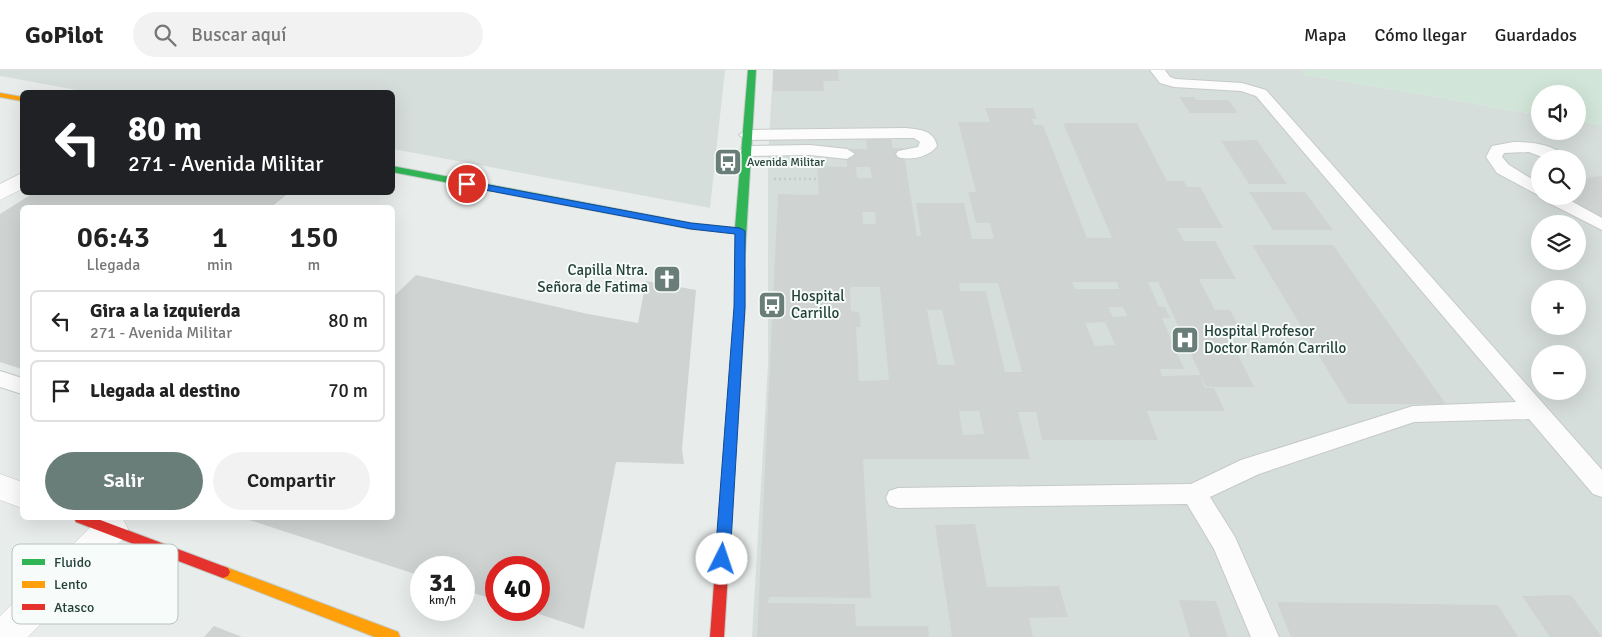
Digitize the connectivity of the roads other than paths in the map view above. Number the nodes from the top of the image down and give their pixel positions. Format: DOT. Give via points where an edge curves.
graph roads {
  1 [pos="752,70"];
  2 [pos="1157,70"];
  3 [pos="0,95"];
  4 [pos="20,99"];
  5 [pos="746,134"];
  6 [pos="1536,150"];
  7 [pos="746,151"];
  8 [pos="847,154"];
  9 [pos="904,154"];
  10 [pos="395,171"];
  11 [pos="1531,177"];
  12 [pos="1516,178"];
  13 [pos="20,181"];
  14 [pos="1531,186"];
  15 [pos="0,192"];
  16 [pos="1565,205"];
  17 [pos="1602,225"];
  18 [pos="740,231"];
  19 [pos="0,379"];
  20 [pos="20,385"];
  21 [pos="1536,410"];
  22 [pos="0,487"];
  23 [pos="1602,487"];
  24 [pos="20,494"];
  25 [pos="1194,494"];
  26 [pos="898,498"];
  27 [pos="105,521"];
  28 [pos="85,544"];
  29 [pos="162,544"];
  30 [pos="178,550"];
  31 [pos="15,624"];
  32 [pos="4,637"];
  33 [pos="393,637"];
  34 [pos="717,637"];
  35 [pos="1265,637"];
  1 -- 5 [label="street"];
  2 -- 21 [label="lane" via="1164,80 1174,83 1242,87 1260,93"];
  3 -- 4 [label="street"];
  5 -- 7 [label="street"];
  5 -- 9 [label="lane" via="889,132 918,134 928,140 930,146 923,151"];
  6 -- 12 [label="lane" via="1512,146 1498,149 1494,158"];
  7 -- 8 [label="lane" via="810,150"];
  7 -- 18 [label="street"];
  10 -- 18 [label="street" via="691,226"];
  11 -- 12 [label="lane"];
  12 -- 14 [label="lane"];
  13 -- 15 [label="street"];
  16 -- 17 [label="lane"];
  18 -- 34 [label="street" via="740,307"];
  19 -- 20 [label="lane"];
  21 -- 23 [label="lane"];
  21 -- 25 [label="lane" via="1413,414 1250,467"];
  22 -- 24 [label="street"];
  25 -- 26 [label="lane"];
  25 -- 35 [label="lane" via="1211,515 1224,540"];
  27 -- 28 [label="street"];
  27 -- 29 [label="street"];
  30 -- 33 [label="street"];
  31 -- 32 [label="street"];
}
